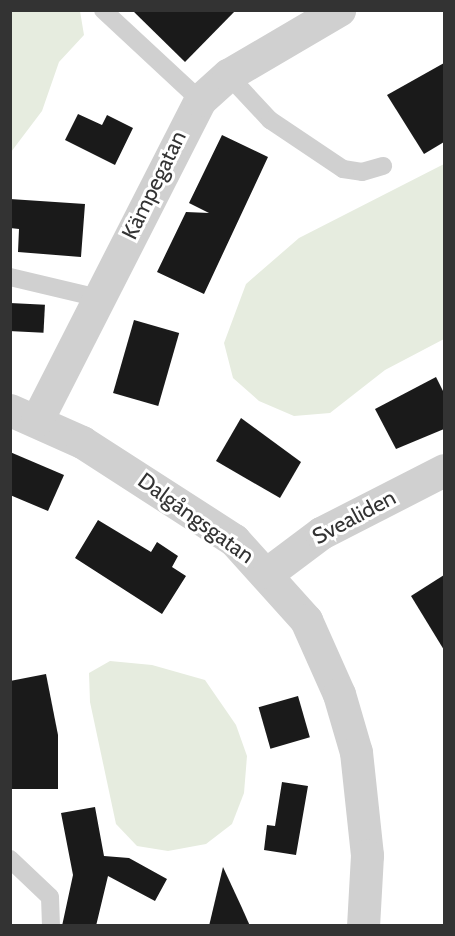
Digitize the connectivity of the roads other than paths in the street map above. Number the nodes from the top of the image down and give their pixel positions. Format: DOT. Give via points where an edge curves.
graph roads {
  1 [pos="103,10"];
  2 [pos="339,10"];
  3 [pos="228,75"];
  4 [pos="200,100"];
  5 [pos="383,166"];
  6 [pos="10,277"];
  7 [pos="98,298"];
  8 [pos="24,415"];
  9 [pos="444,470"];
  10 [pos="269,573"];
  11 [pos="10,859"];
  12 [pos="51,926"];
  13 [pos="363,926"];
  1 -- 4 [label="lane"];
  2 -- 3 [label="street, Kämpegatan"];
  3 -- 4 [label="street, Kämpegatan"];
  3 -- 5 [label="lane" via="270,120 343,169 362,172"];
  4 -- 7 [label="street, Kämpegatan"];
  6 -- 7 [label="lane"];
  7 -- 8 [label="street, Kämpegatan"];
  8 -- 10 [label="street, Dalgångsgatan" via="178,500"];
  9 -- 10 [label="street, Svealiden" via="321,533"];
  10 -- 13 [label="street, Dalgångsgatan" via="306,620 325,657 356,753 367,855"];
  11 -- 12 [label="lane" via="50,897"];
}
